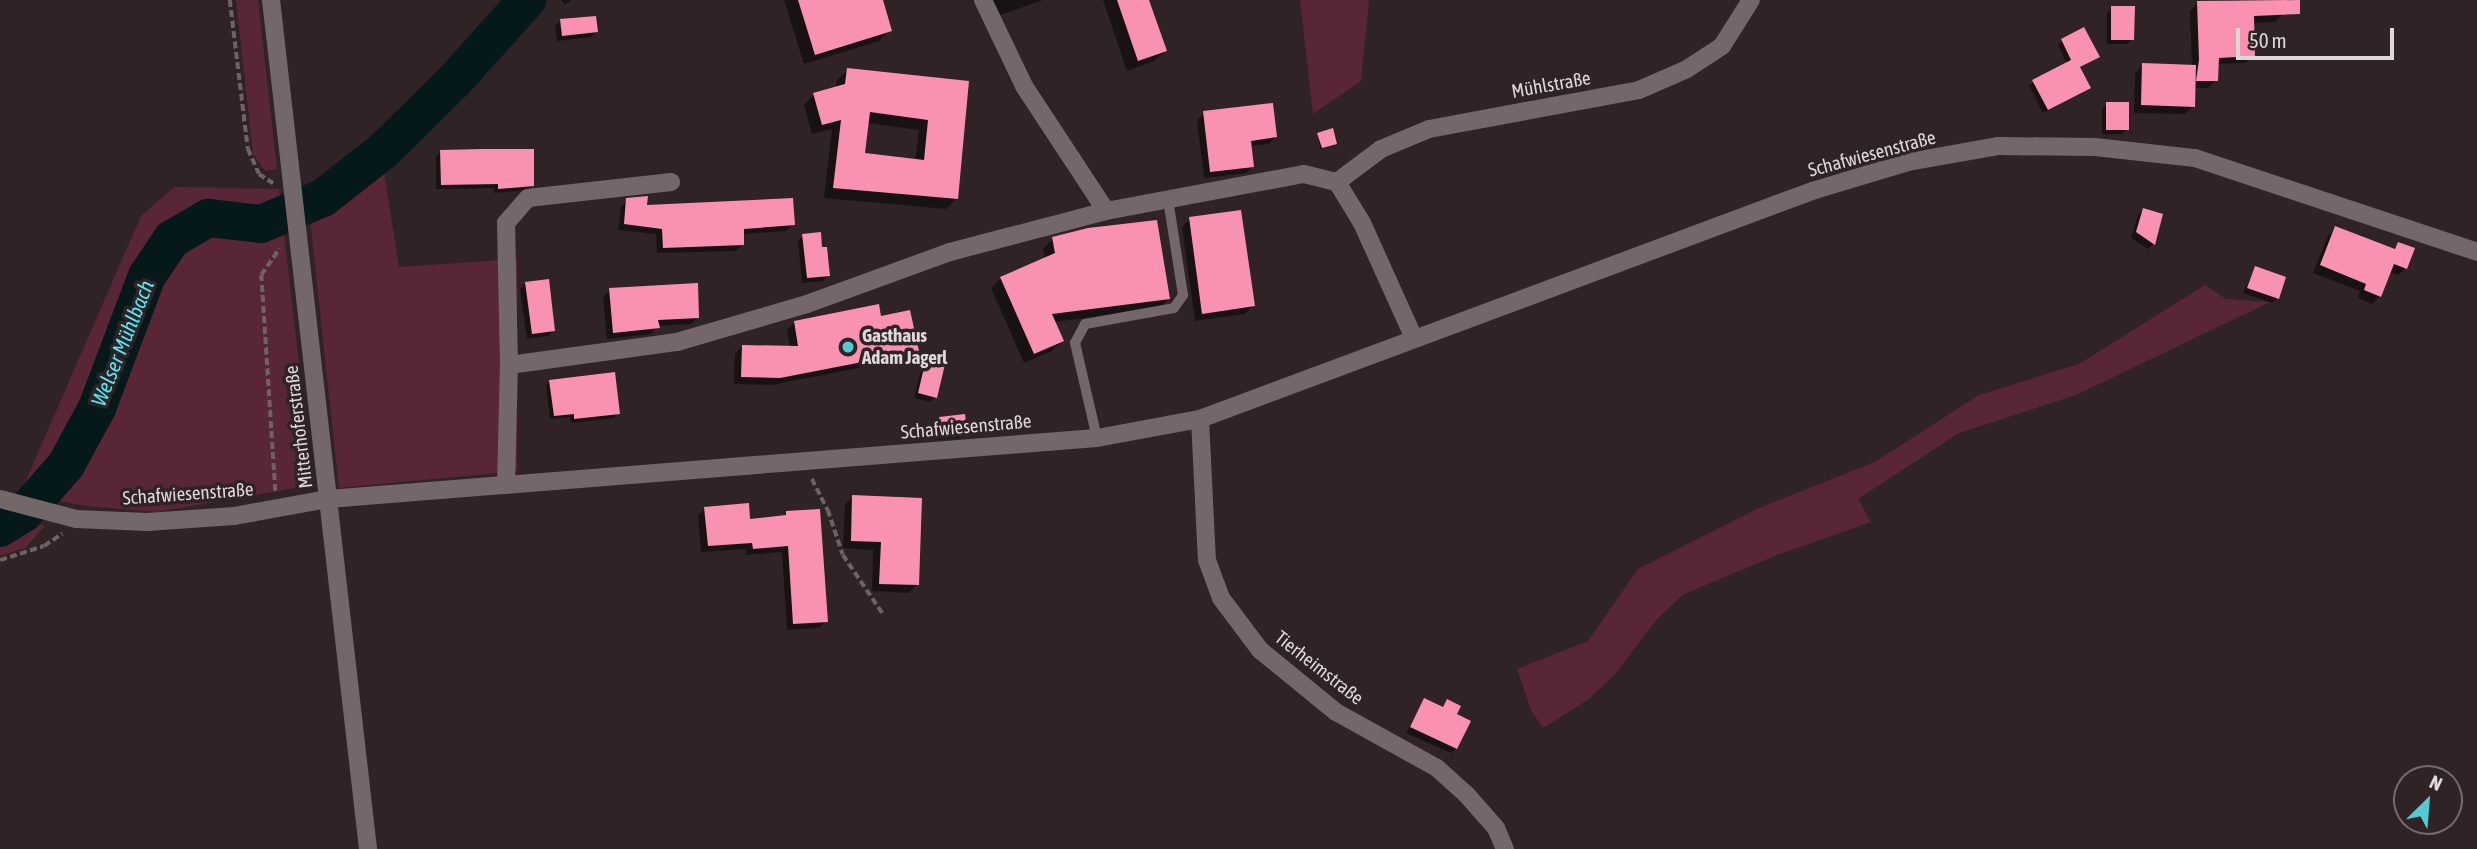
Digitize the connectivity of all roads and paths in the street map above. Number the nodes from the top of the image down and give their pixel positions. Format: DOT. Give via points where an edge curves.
graph roads {
  1 [pos="230,0"];
  2 [pos="271,0"];
  3 [pos="983,0"];
  4 [pos="1751,0"];
  5 [pos="671,182"];
  6 [pos="1337,182"];
  7 [pos="278,186"];
  8 [pos="1168,199"];
  9 [pos="1106,211"];
  10 [pos="291,240"];
  11 [pos="2477,252"];
  12 [pos="1414,338"];
  13 [pos="509,365"];
  14 [pos="1200,419"];
  15 [pos="1097,438"];
  16 [pos="803,461"];
  17 [pos="506,485"];
  18 [pos="4,499"];
  19 [pos="328,499"];
  20 [pos="276,507"];
  21 [pos="76,519"];
  22 [pos="0,560"];
  23 [pos="883,614"];
  24 [pos="368,849"];
  25 [pos="1505,849"];
  1 -- 7 [label="path" via="248,149 259,174"];
  2 -- 10 [label="street, Mitterhoferstraße" via="289,166"];
  3 -- 9 [label="street" via="1024,86"];
  4 -- 6 [label="street, Mühlstraße" via="1722,46 1639,90 1429,128 1381,149"];
  5 -- 13 [label="street" via="528,198 506,223"];
  6 -- 8 [label="street" via="1304,173"];
  6 -- 12 [label="street" via="1362,223"];
  8 -- 9 [label="street"];
  8 -- 15 [label="lane" via="1183,295 1174,308 1084,324 1075,343"];
  9 -- 13 [label="street" via="950,252 807,304 677,342"];
  10 -- 19 [label="street, Mitterhoferstraße"];
  10 -- 20 [label="path" via="261,275"];
  11 -- 12 [label="street, Schafwiesenstraße" via="2195,158 2095,147 1998,146 1908,162 1812,191"];
  12 -- 14 [label="street, Schafwiesenstraße"];
  13 -- 17 [label="street"];
  14 -- 15 [label="street, Schafwiesenstraße"];
  14 -- 25 [label="street, Tierheimstraße" via="1207,561 1221,598 1260,650 1336,712 1437,768 1496,828"];
  15 -- 16 [label="street, Schafwiesenstraße"];
  16 -- 17 [label="street, Schafwiesenstraße"];
  16 -- 23 [label="path" via="828,510 843,555"];
  17 -- 19 [label="street, Schafwiesenstraße"];
  18 -- 21 [label="street, Schafwiesenstraße"];
  19 -- 20 [label="street, Schafwiesenstraße"];
  19 -- 24 [label="street, Mitterhoferstraße"];
  20 -- 21 [label="street, Schafwiesenstraße" via="234,516 147,522"];
  21 -- 22 [label="path" via="44,546"];
}
